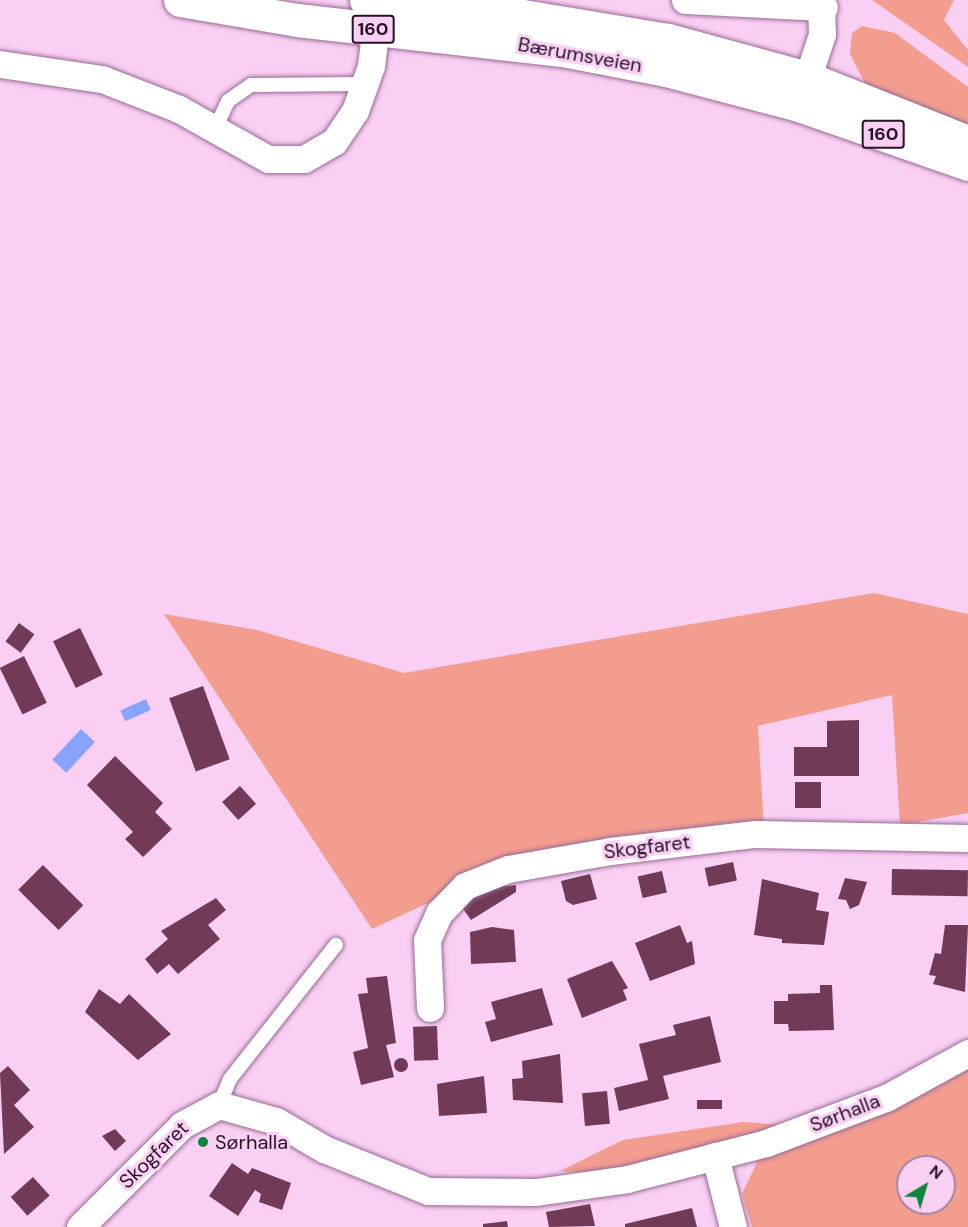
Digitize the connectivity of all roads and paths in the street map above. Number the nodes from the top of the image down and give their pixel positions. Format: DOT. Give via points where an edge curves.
graph roads {
  1 [pos="180,0"];
  2 [pos="685,0"];
  3 [pos="823,4"];
  4 [pos="374,10"];
  5 [pos="0,64"];
  6 [pos="364,84"];
  7 [pos="803,92"];
  8 [pos="215,129"];
  9 [pos="968,142"];
  10 [pos="968,164"];
  11 [pos="968,838"];
  12 [pos="336,945"];
  13 [pos="430,1008"];
  14 [pos="968,1053"];
  15 [pos="219,1105"];
  16 [pos="715,1156"];
  17 [pos="80,1227"];
  18 [pos="733,1227"];
  1 -- 4 [label="main road, Bærumsveien / 160"];
  2 -- 3 [label="street"];
  3 -- 7 [label="street"];
  4 -- 6 [label="street"];
  4 -- 7 [label="main road, Bærumsveien / 160" via="611,28"];
  5 -- 8 [label="street" via="102,79"];
  6 -- 8 [label="lane" via="251,85 228,101"];
  6 -- 8 [label="street" via="346,127 319,154 304,159 268,159"];
  7 -- 9 [label="main road, Bærumsveien / 160"];
  7 -- 10 [label="main road, Bærumsveien / 160"];
  11 -- 13 [label="street, Skogfaret" via="755,834 610,851 508,869 465,886 439,913 427,940"];
  12 -- 15 [label="lane" via="230,1079"];
  14 -- 16 [label="street, Sørhalla" via="886,1098 766,1143"];
  15 -- 16 [label="street, Sørhalla" via="276,1121 324,1149 428,1191 536,1192 627,1179"];
  15 -- 17 [label="street, Skogfaret" via="182,1125"];
  16 -- 18 [label="street"];
}
